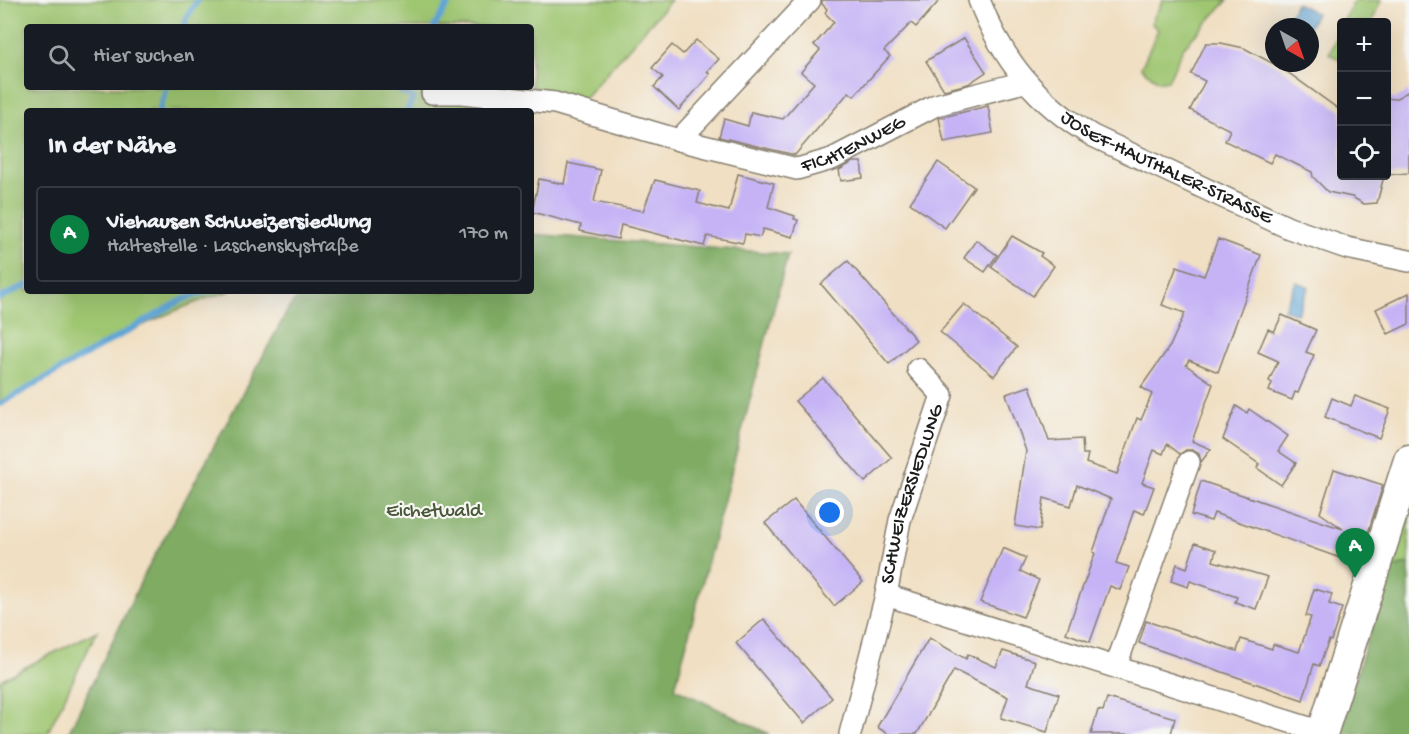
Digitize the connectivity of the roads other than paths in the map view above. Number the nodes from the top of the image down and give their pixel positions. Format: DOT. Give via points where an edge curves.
graph roads {
  1 [pos="810,0"];
  2 [pos="980,0"];
  3 [pos="1024,82"];
  4 [pos="432,93"];
  5 [pos="679,140"];
  6 [pos="1409,261"];
  7 [pos="918,369"];
  8 [pos="1409,460"];
  9 [pos="1189,462"];
  10 [pos="886,595"];
  11 [pos="1116,666"];
  12 [pos="1322,733"];
  13 [pos="850,734"];
  1 -- 5 [label="street"];
  2 -- 3 [label="street, JOSEF-HAUTHALER-STRASSE" via="987,21"];
  3 -- 5 [label="street, FICHTENWEG" via="936,105 832,159 797,169"];
  3 -- 6 [label="street, JOSEF-HAUTHALER-STRASSE" via="1068,121 1093,136 1278,223 1347,248"];
  4 -- 5 [label="street, FICHTENWEG" via="555,103"];
  7 -- 10 [label="street, SCHWEIZERSIEDLUNG" via="942,395 900,520"];
  8 -- 12 [label="street"];
  9 -- 11 [label="street"];
  10 -- 11 [label="street, SCHWEIZERSIEDLUNG"];
  10 -- 13 [label="street, SCHWEIZERSIEDLUNG"];
  11 -- 12 [label="street, SCHWEIZERSIEDLUNG"];
}
